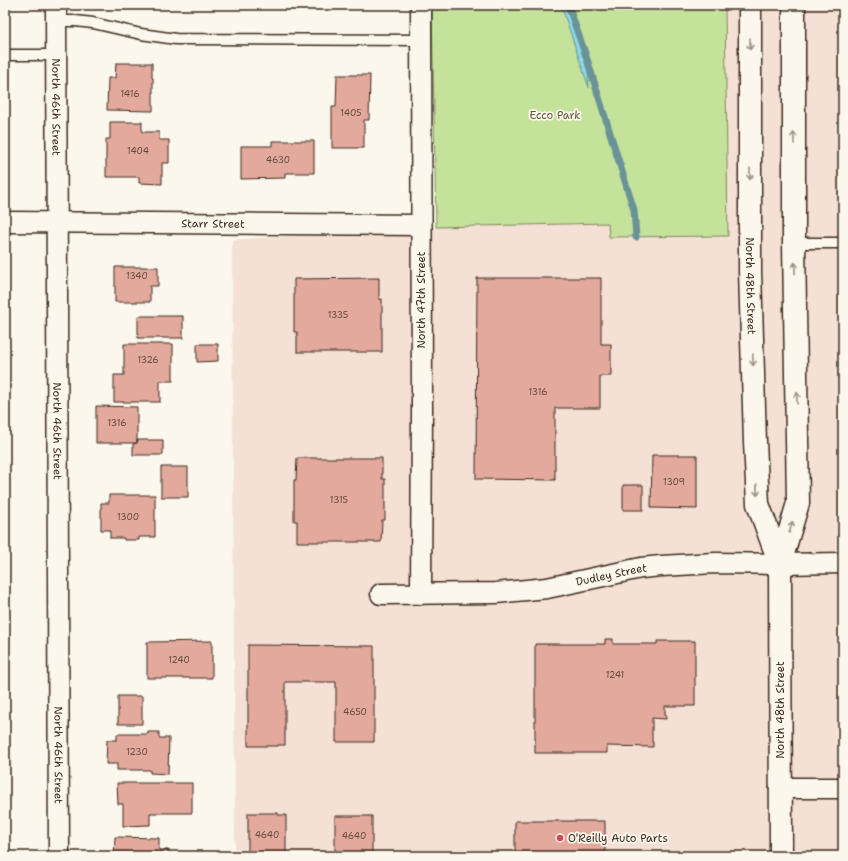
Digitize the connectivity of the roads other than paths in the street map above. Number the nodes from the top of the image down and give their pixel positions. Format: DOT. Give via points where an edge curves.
graph roads {
  1 [pos="421,5"];
  2 [pos="750,5"];
  3 [pos="794,5"];
  4 [pos="56,13"];
  5 [pos="421,40"];
  6 [pos="5,55"];
  7 [pos="56,55"];
  8 [pos="5,222"];
  9 [pos="56,222"];
  10 [pos="421,225"];
  11 [pos="794,243"];
  12 [pos="843,243"];
  13 [pos="843,563"];
  14 [pos="780,564"];
  15 [pos="382,594"];
  16 [pos="421,594"];
  17 [pos="780,788"];
  18 [pos="843,788"];
  19 [pos="59,856"];
  20 [pos="781,856"];
  1 -- 5 [label="street, North 47th Street"];
  2 -- 14 [label="main road, North 48th Street, one-way" via="750,270 758,504"];
  11 -- 3 [label="main road, North 48th Street, one-way"];
  4 -- 5 [label="lane" via="75,21 176,39"];
  4 -- 7 [label="street, North 46th Street"];
  5 -- 10 [label="street, North 47th Street"];
  6 -- 7 [label="lane"];
  7 -- 9 [label="street, North 46th Street"];
  8 -- 9 [label="street, Starr Street"];
  9 -- 10 [label="street, Starr Street"];
  9 -- 19 [label="street, North 46th Street"];
  10 -- 16 [label="street, North 47th Street"];
  11 -- 12 [label="lane"];
  14 -- 11 [label="main road, North 48th Street, one-way" via="798,502"];
  13 -- 14 [label="street, Dudley Street"];
  14 -- 16 [label="street, Dudley Street" via="715,563 660,566 547,588 496,593"];
  14 -- 17 [label="main road, North 48th Street"];
  15 -- 16 [label="street, Dudley Street"];
  17 -- 18 [label="street"];
  17 -- 20 [label="main road, North 48th Street"];
}
